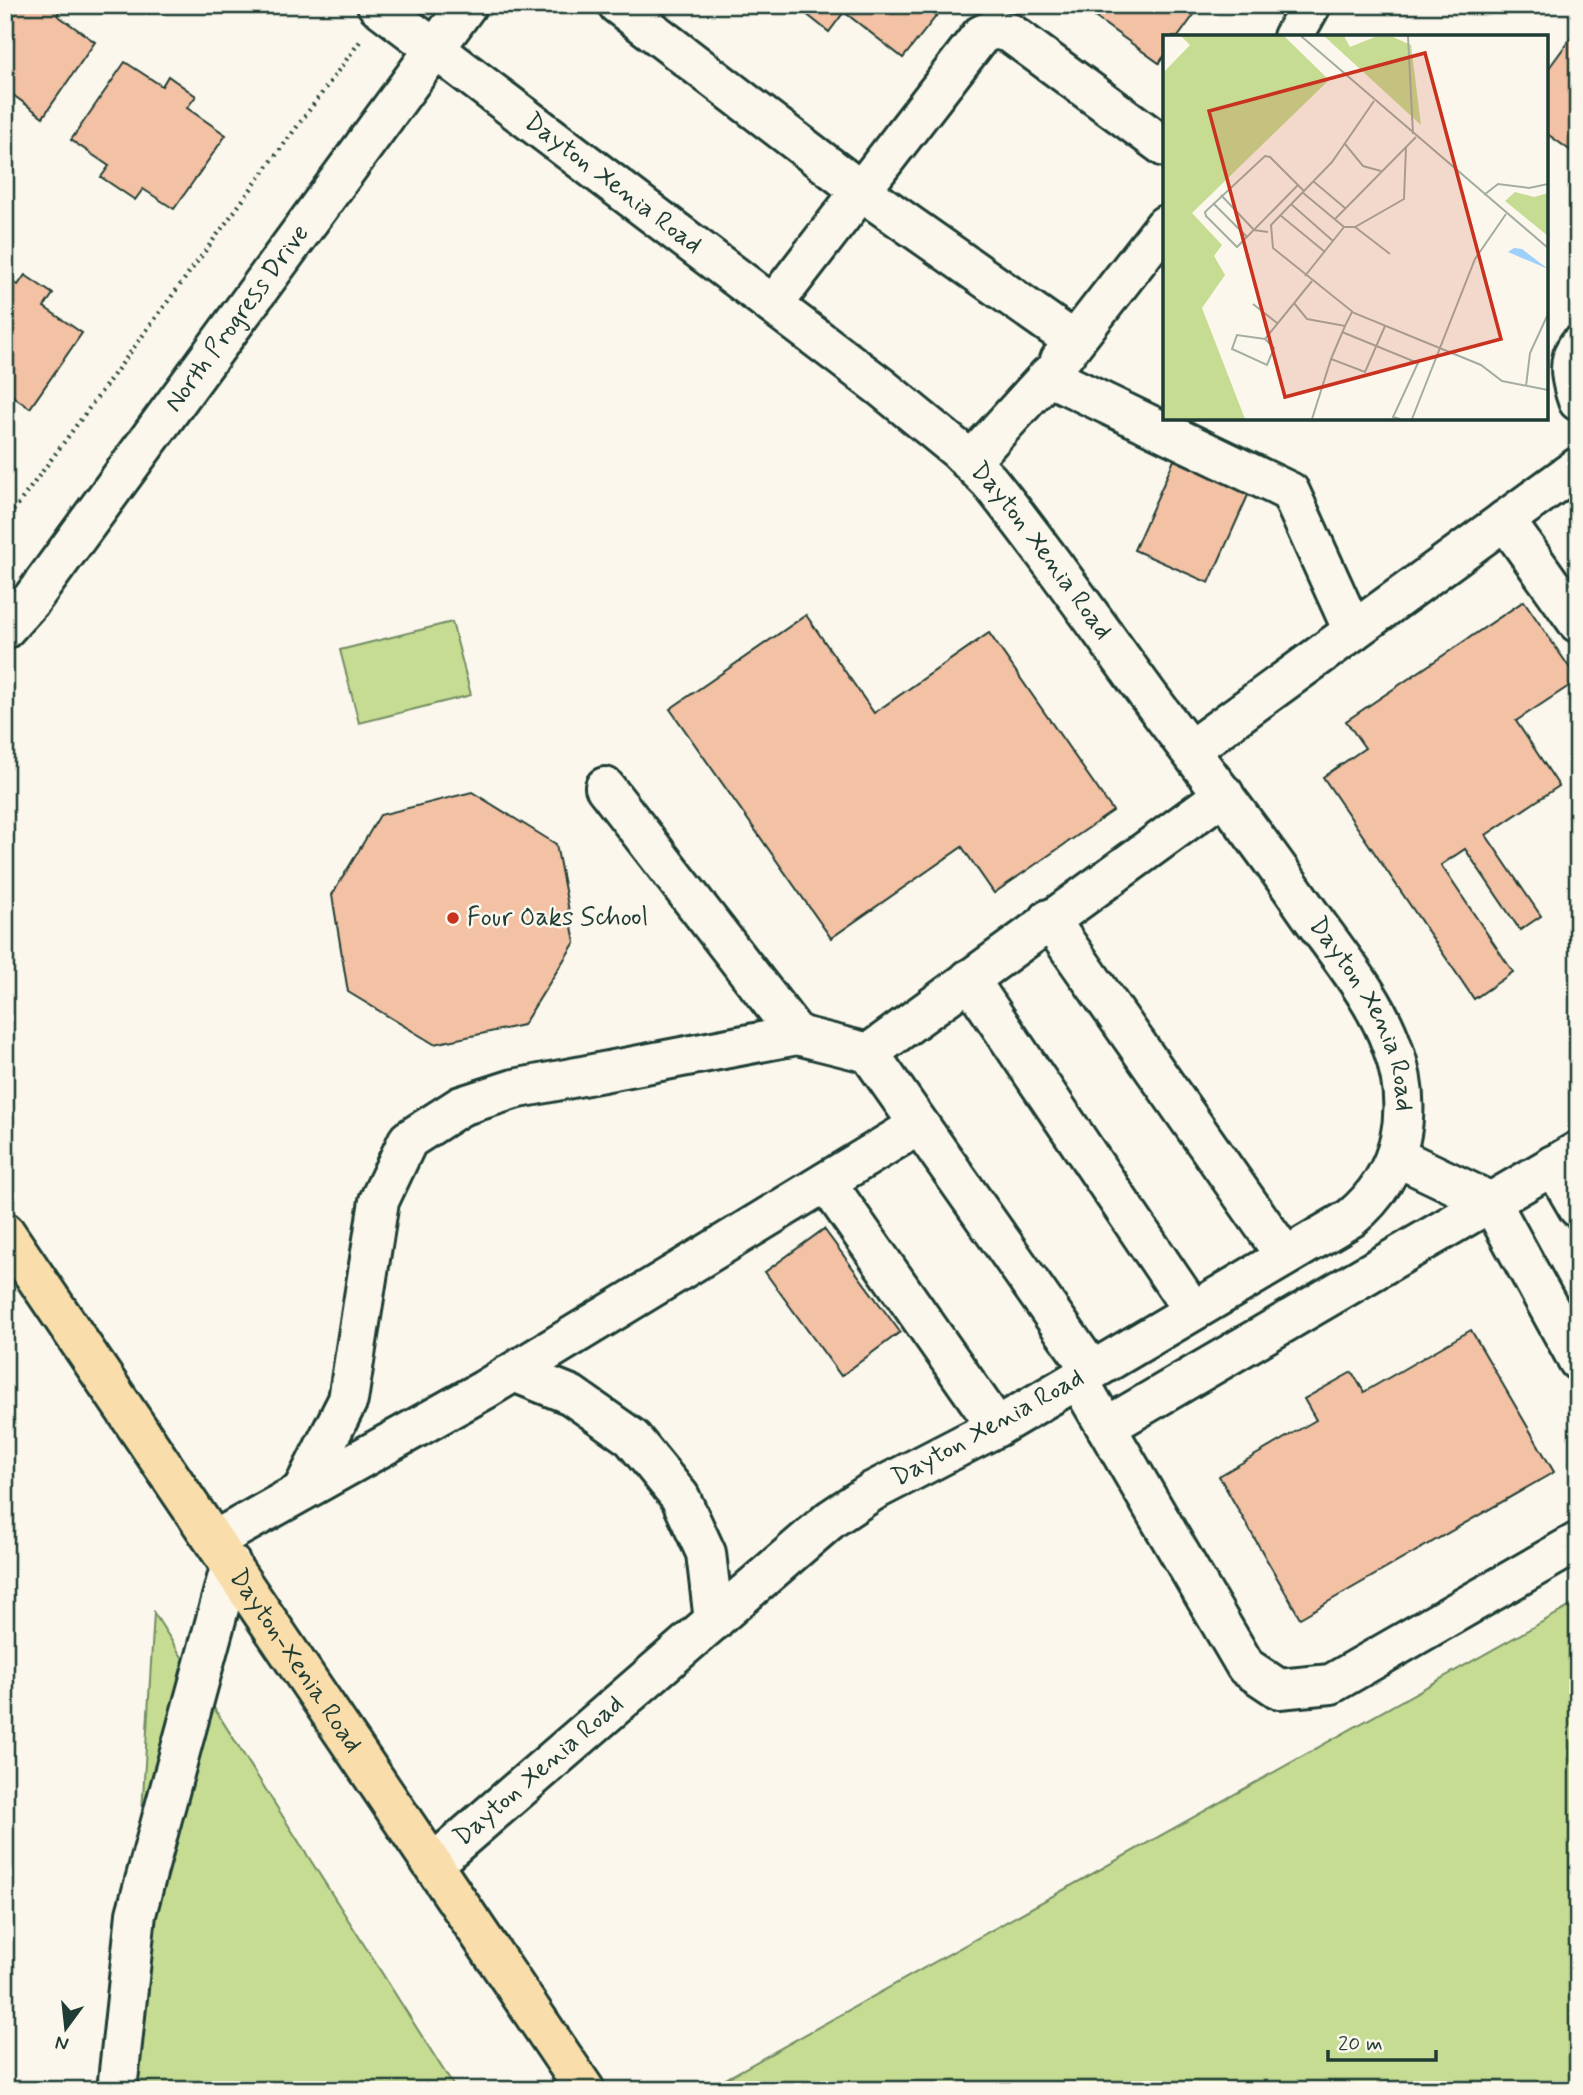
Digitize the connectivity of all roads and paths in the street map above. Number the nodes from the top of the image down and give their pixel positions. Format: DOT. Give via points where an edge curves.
graph roads {
  1 [pos="467,5"];
  2 [pos="618,5"];
  3 [pos="1311,5"];
  4 [pos="380,8"];
  5 [pos="1294,35"];
  6 [pos="436,48"];
  7 [pos="1163,146"];
  8 [pos="861,191"];
  9 [pos="1163,228"];
  10 [pos="773,305"];
  11 [pos="1074,341"];
  12 [pos="1578,346"];
  13 [pos="1048,376"];
  14 [pos="1578,401"];
  15 [pos="970,462"];
  16 [pos="1578,467"];
  17 [pos="1505,520"];
  18 [pos="5,522"];
  19 [pos="1578,623"];
  20 [pos="5,629"];
  21 [pos="1353,631"];
  22 [pos="1190,750"];
  23 [pos="605,787"];
  24 [pos="1224,794"];
  25 [pos="1049,919"];
  26 [pos="969,979"];
  27 [pos="797,1035"];
  28 [pos="869,1054"];
  29 [pos="919,1125"];
  30 [pos="1397,1157"];
  31 [pos="1565,1158"];
  32 [pos="826,1182"];
  33 [pos="1490,1202"];
  34 [pos="1578,1208"];
  35 [pos="5,1232"];
  36 [pos="1285,1256"];
  37 [pos="1193,1311"];
  38 [pos="1578,1361"];
  39 [pos="514,1372"];
  40 [pos="1085,1375"];
  41 [pos="997,1427"];
  42 [pos="1106,1427"];
  43 [pos="302,1491"];
  44 [pos="1578,1542"];
  45 [pos="223,1552"];
  46 [pos="713,1621"];
  47 [pos="434,1863"];
  48 [pos="117,2090"];
  49 [pos="584,2090"];
  1 -- 6 [label="street, North Progress Drive"];
  2 -- 8 [label="street"];
  3 -- 5 [label="street"];
  4 -- 6 [label="street, Dayton Xenia Road"];
  4 -- 18 [label="path"];
  6 -- 10 [label="street, Dayton Xenia Road"];
  6 -- 20 [label="street, North Progress Drive" via="32,599"];
  7 -- 8 [label="street" via="1010,33 994,29 981,35"];
  8 -- 10 [label="street"];
  8 -- 11 [label="street"];
  9 -- 11 [label="street"];
  10 -- 15 [label="street, Dayton Xenia Road"];
  11 -- 13 [label="street"];
  12 -- 14 [label="street" via="1572,354"];
  13 -- 15 [label="street"];
  13 -- 21 [label="street" via="1290,492"];
  15 -- 22 [label="street, Dayton Xenia Road" via="1024,524"];
  16 -- 17 [label="street"];
  17 -- 19 [label="street"];
  17 -- 21 [label="street"];
  21 -- 22 [label="street"];
  22 -- 24 [label="street, Dayton Xenia Road"];
  23 -- 27 [label="street"];
  24 -- 25 [label="street"];
  24 -- 30 [label="street, Dayton Xenia Road" via="1375,1011 1392,1045 1403,1089 1404,1126"];
  25 -- 26 [label="street"];
  25 -- 36 [label="street"];
  26 -- 28 [label="street"];
  26 -- 37 [label="street"];
  27 -- 28 [label="street"];
  27 -- 43 [label="street" via="514,1089 461,1106 408,1140 379,1201 348,1400"];
  28 -- 29 [label="street"];
  29 -- 32 [label="street"];
  29 -- 40 [label="street"];
  30 -- 33 [label="street"];
  30 -- 36 [label="street, Dayton Xenia Road" via="1366,1205"];
  31 -- 33 [label="street"];
  31 -- 34 [label="street"];
  32 -- 39 [label="street"];
  32 -- 41 [label="street"];
  33 -- 38 [label="street"];
  33 -- 42 [label="street"];
  35 -- 45 [label="main road, Dayton-Xenia Road"];
  36 -- 37 [label="street, Dayton Xenia Road"];
  37 -- 40 [label="street, Dayton Xenia Road"];
  39 -- 43 [label="street"];
  39 -- 46 [label="street" via="571,1395 632,1438 680,1497 706,1553"];
  40 -- 41 [label="street, Dayton Xenia Road"];
  40 -- 42 [label="street"];
  41 -- 46 [label="street, Dayton Xenia Road" via="873,1491 831,1519"];
  42 -- 44 [label="street" via="1246,1667 1279,1689 1331,1684"];
  43 -- 45 [label="street"];
  45 -- 47 [label="main road, Dayton-Xenia Road"];
  45 -- 48 [label="street" via="136,1914"];
  46 -- 47 [label="street, Dayton Xenia Road"];
  47 -- 49 [label="main road, Dayton-Xenia Road"];
}
